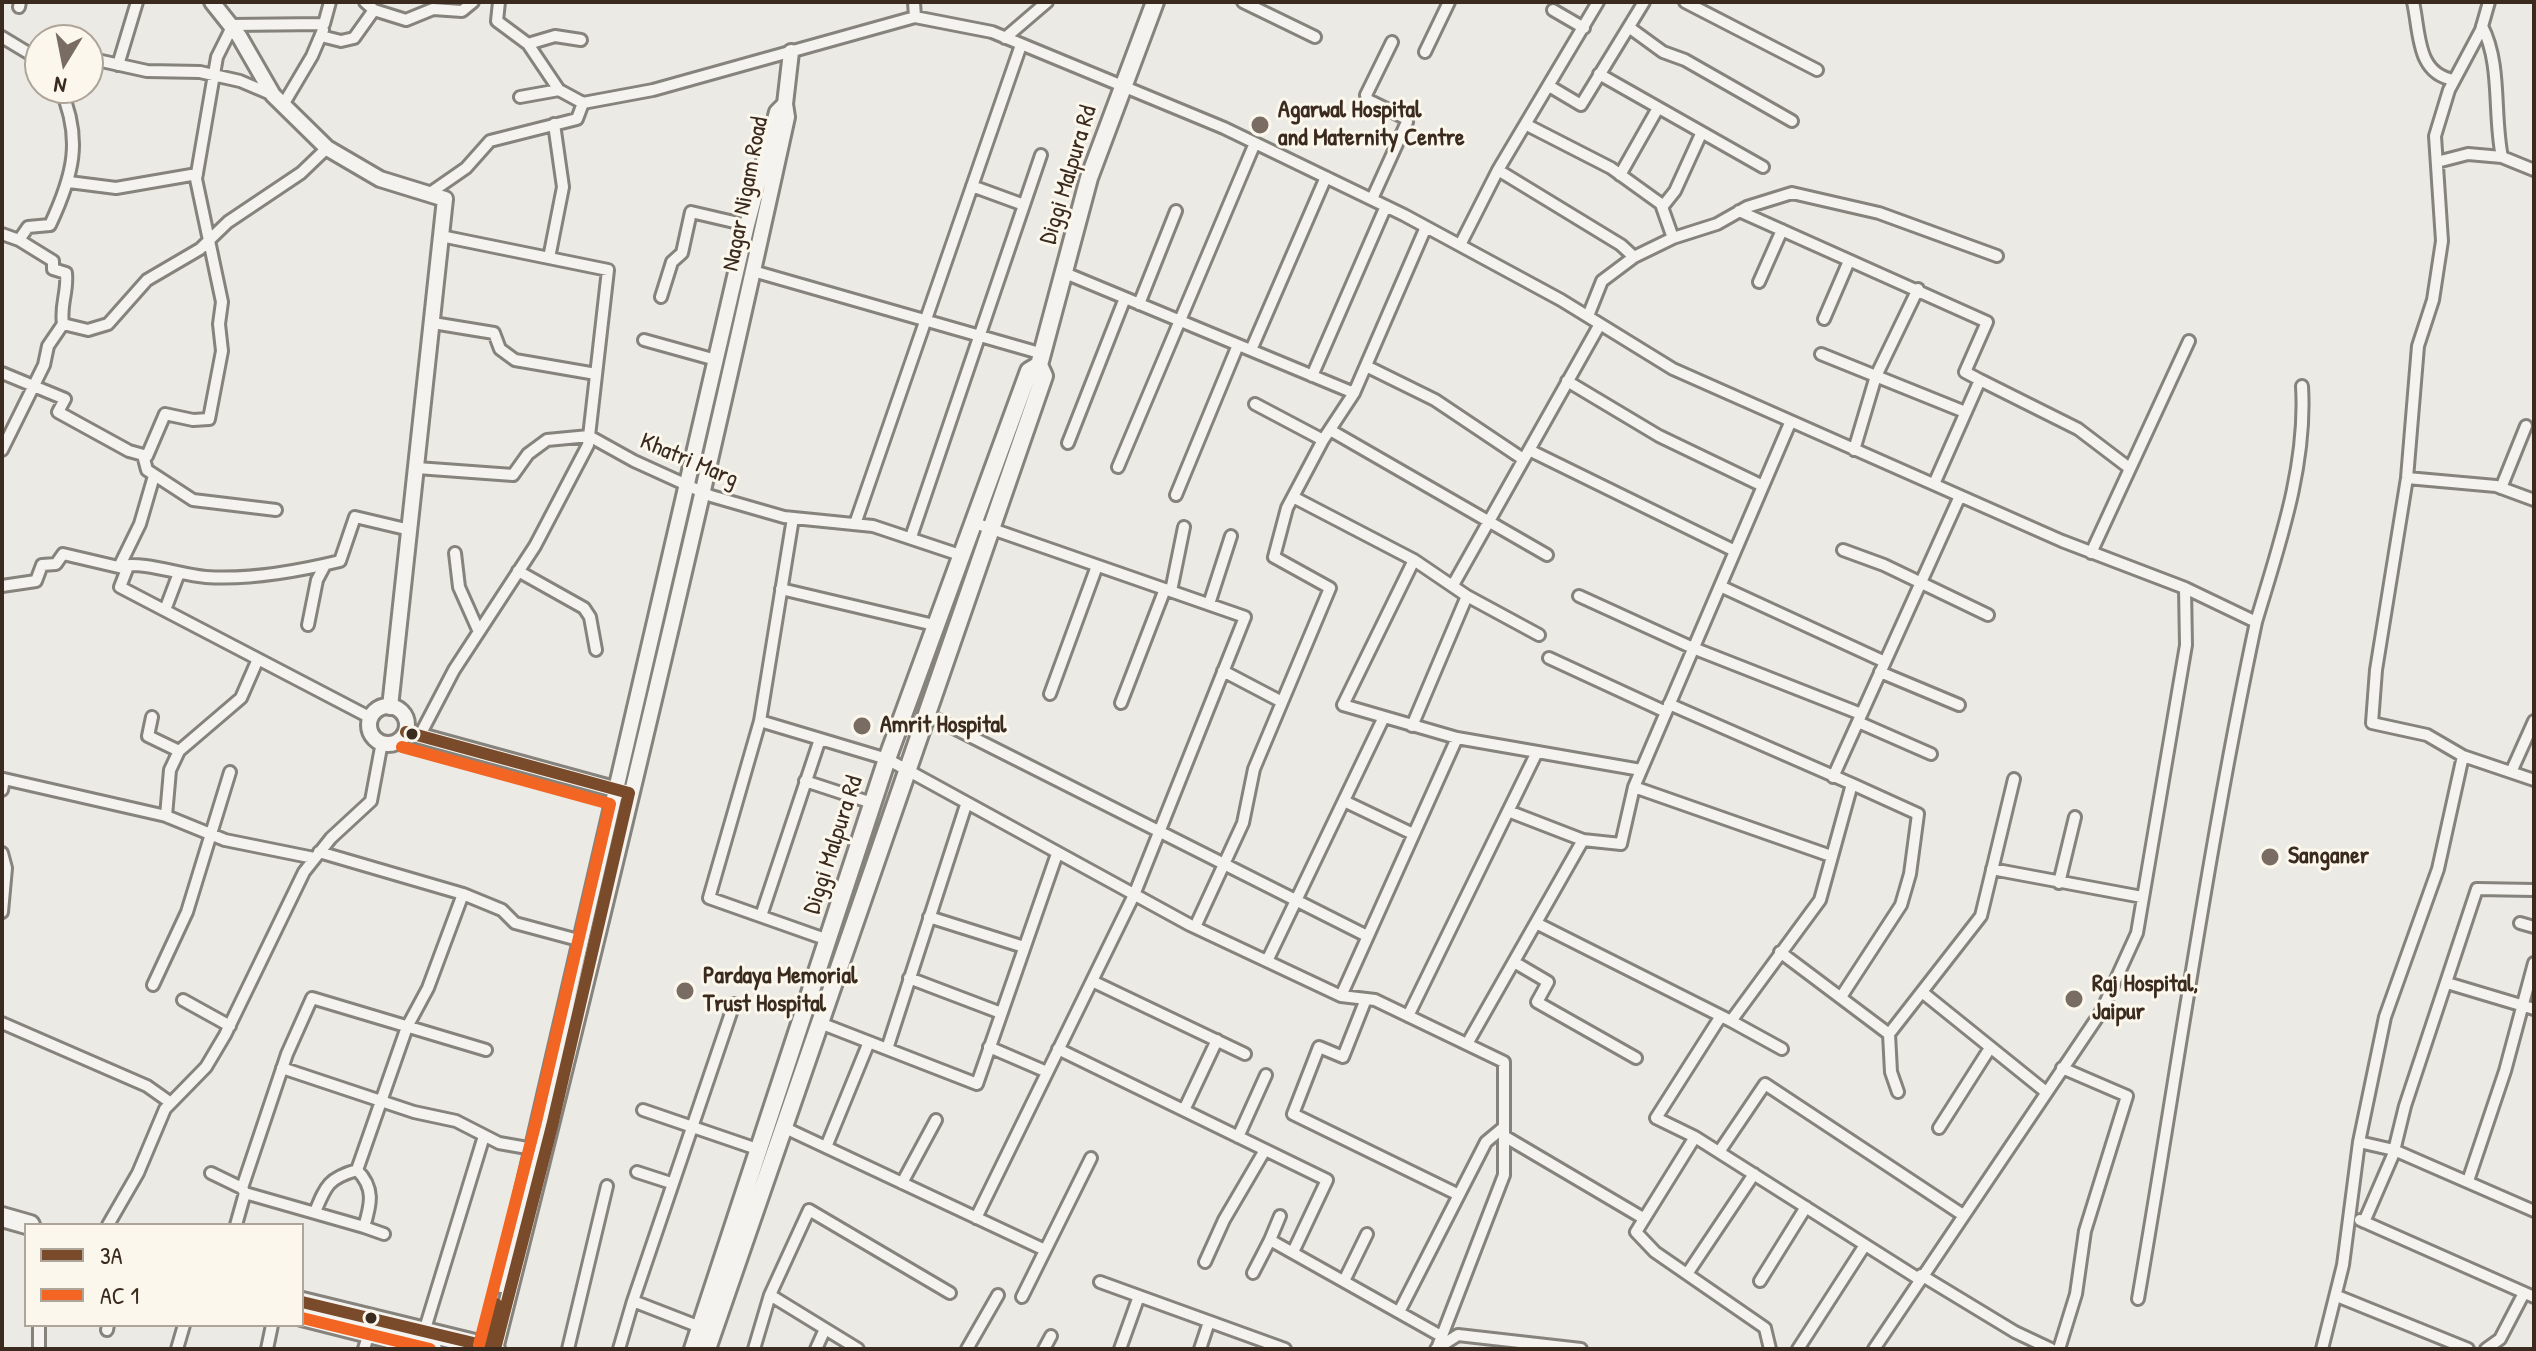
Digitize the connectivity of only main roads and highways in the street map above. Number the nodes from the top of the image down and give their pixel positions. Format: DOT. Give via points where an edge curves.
graph roads {
  1 [pos="1155,2"];
  2 [pos="1041,360"];
  3 [pos="2,1217"];
  4 [pos="24,1223"];
  5 [pos="2,1228"];
  6 [pos="24,1235"];
  7 [pos="304,1302"];
  8 [pos="304,1317"];
  9 [pos="367,1341"];
  10 [pos="490,1348"];
  11 [pos="432,1349"];
  12 [pos="693,1349"];
  13 [pos="707,1349"];
  1 -- 2 [label="main road, Diggi Malpura Rd" via="1089,178"];
  2 -- 12 [label="main road, Diggi Malpura Rd" via="1029,371 934,625"];
  2 -- 13 [label="main road, Diggi Malpura Rd" via="1044,376"];
  3 -- 4 [label="highway"];
  5 -- 6 [label="highway"];
  7 -- 10 [label="highway"];
  8 -- 9 [label="highway"];
  9 -- 11 [label="highway"];
}
